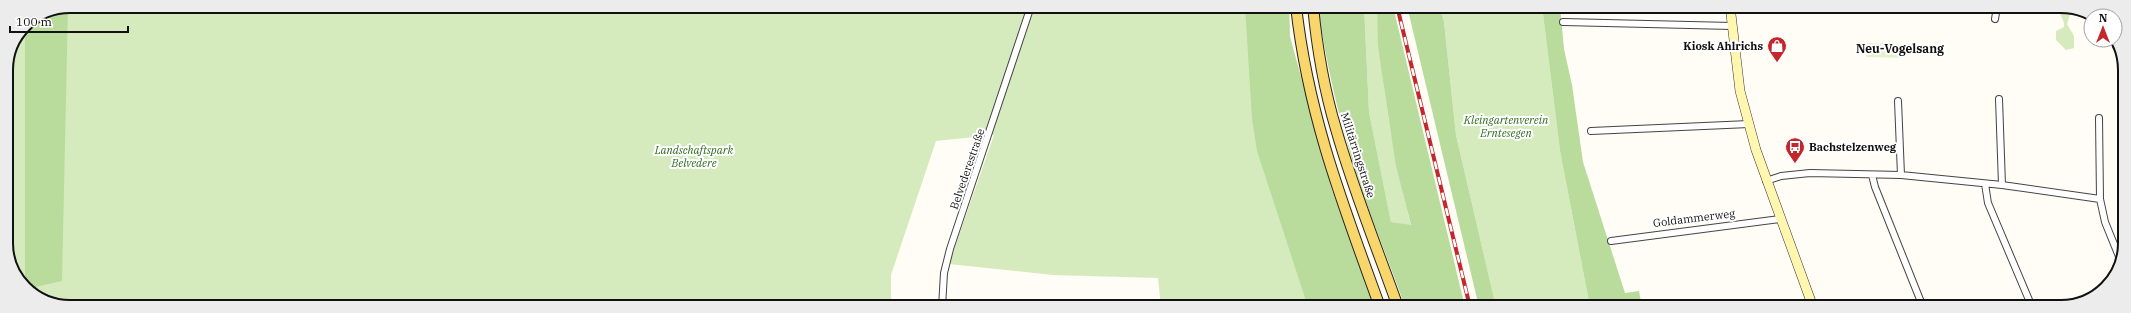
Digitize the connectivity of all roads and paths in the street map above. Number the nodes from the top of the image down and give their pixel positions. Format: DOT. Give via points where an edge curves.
graph roads {
  1 [pos="1029,13"];
  2 [pos="1297,13"];
  3 [pos="1314,13"];
  4 [pos="1731,13"];
  5 [pos="1996,13"];
  6 [pos="1995,19"];
  7 [pos="1563,22"];
  8 [pos="1732,26"];
  9 [pos="1999,99"];
  10 [pos="1898,101"];
  11 [pos="2099,118"];
  12 [pos="1749,124"];
  13 [pos="1591,131"];
  14 [pos="1872,175"];
  15 [pos="1901,175"];
  16 [pos="1766,181"];
  17 [pos="1985,184"];
  18 [pos="2002,186"];
  19 [pos="2100,200"];
  20 [pos="1780,219"];
  21 [pos="1611,241"];
  22 [pos="2117,253"];
  23 [pos="942,300"];
  24 [pos="1377,300"];
  25 [pos="1395,300"];
  26 [pos="1810,300"];
  27 [pos="1920,300"];
  28 [pos="2029,300"];
  1 -- 23 [label="street, Belvederestraße" via="950,249 944,273"];
  2 -- 24 [label="main road" via="1300,40 1320,131"];
  3 -- 25 [label="main road, Militärringstraße" via="1324,82 1335,128"];
  4 -- 8 [label="street"];
  5 -- 6 [label="street"];
  7 -- 8 [label="street"];
  8 -- 12 [label="street" via="1740,91"];
  9 -- 18 [label="street"];
  10 -- 15 [label="street"];
  11 -- 19 [label="street"];
  12 -- 13 [label="street"];
  12 -- 16 [label="street"];
  14 -- 15 [label="street"];
  14 -- 16 [label="street" via="1810,172"];
  14 -- 27 [label="street"];
  15 -- 17 [label="street"];
  16 -- 20 [label="street"];
  17 -- 18 [label="street"];
  17 -- 28 [label="street" via="1988,203"];
  18 -- 19 [label="street"];
  19 -- 22 [label="street" via="2105,222"];
  20 -- 21 [label="street, Goldammerweg"];
  20 -- 26 [label="street"];
}
